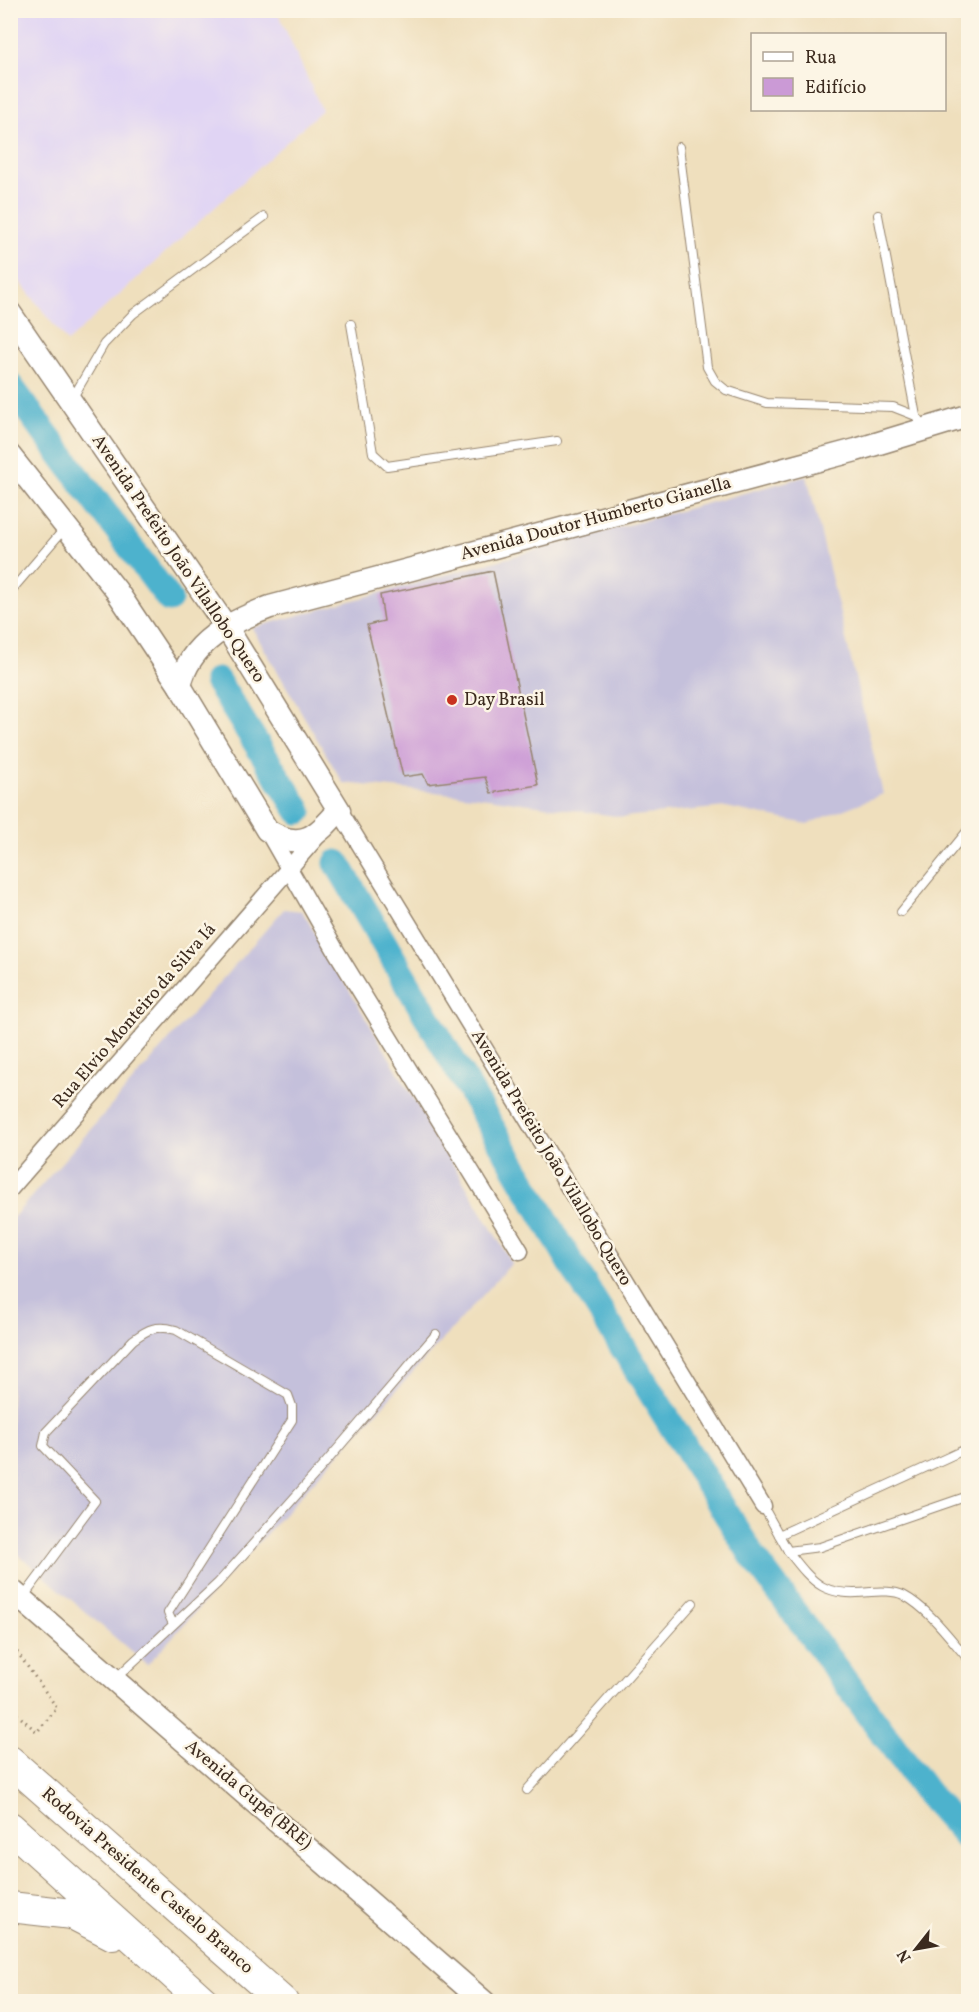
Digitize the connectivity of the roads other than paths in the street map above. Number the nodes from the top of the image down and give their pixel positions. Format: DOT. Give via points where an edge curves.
graph roads {
  1 [pos="679,147"];
  2 [pos="878,215"];
  3 [pos="264,217"];
  4 [pos="10,313"];
  5 [pos="351,324"];
  6 [pos="72,399"];
  7 [pos="969,416"];
  8 [pos="921,423"];
  9 [pos="557,441"];
  10 [pos="10,456"];
  11 [pos="67,526"];
  12 [pos="10,592"];
  13 [pos="225,625"];
  14 [pos="180,686"];
  15 [pos="339,810"];
  16 [pos="267,830"];
  17 [pos="969,830"];
  18 [pos="320,833"];
  19 [pos="290,869"];
  20 [pos="902,912"];
  21 [pos="10,1189"];
  22 [pos="520,1251"];
  23 [pos="436,1334"];
  24 [pos="969,1448"];
  25 [pos="969,1496"];
  26 [pos="763,1506"];
  27 [pos="779,1535"];
  28 [pos="788,1551"];
  29 [pos="16,1594"];
  30 [pos="693,1603"];
  31 [pos="173,1624"];
  32 [pos="969,1659"];
  33 [pos="113,1681"];
  34 [pos="10,1761"];
  35 [pos="527,1790"];
  36 [pos="10,1827"];
  37 [pos="10,1907"];
  38 [pos="198,1996"];
  39 [pos="283,2001"];
  40 [pos="484,2001"];
  1 -- 8 [label="lane" via="707,367 715,381 726,390 766,403 872,404 893,407"];
  2 -- 8 [label="lane"];
  3 -- 6 [label="lane" via="133,314 104,344"];
  4 -- 6 [label="main road, Avenida Prefeito João Vilallobo Quero"];
  5 -- 9 [label="lane" via="373,453 387,466"];
  6 -- 13 [label="main road, Avenida Prefeito João Vilallobo Quero"];
  7 -- 8 [label="main road, Avenida Doutor Humberto Gianella"];
  8 -- 13 [label="main road, Avenida Doutor Humberto Gianella" via="270,607"];
  10 -- 11 [label="main road"];
  11 -- 12 [label="lane"];
  11 -- 14 [label="main road" via="116,590"];
  13 -- 14 [label="main road" via="190,663"];
  13 -- 15 [label="main road, Avenida Prefeito João Vilallobo Quero"];
  14 -- 16 [label="main road"];
  15 -- 18 [label="main road"];
  15 -- 26 [label="street, Avenida Prefeito João Vilallobo Quero"];
  16 -- 18 [label="main road" via="296,840"];
  16 -- 19 [label="street"];
  17 -- 20 [label="lane"];
  18 -- 19 [label="street"];
  19 -- 21 [label="street, Rua Elvio Monteiro da Silva Iá"];
  19 -- 22 [label="street"];
  23 -- 31 [label="lane" via="218,1583"];
  24 -- 27 [label="lane"];
  25 -- 28 [label="lane" via="820,1546"];
  26 -- 27 [label="lane"];
  27 -- 28 [label="lane"];
  28 -- 32 [label="lane" via="818,1587 849,1594 901,1594 936,1621"];
  29 -- 31 [label="lane" via="95,1501 43,1446 46,1432 133,1340 159,1326 176,1329 288,1395 292,1420 168,1612"];
  29 -- 33 [label="main road, Avenida Gupê (BRE)"];
  30 -- 35 [label="lane"];
  31 -- 33 [label="lane"];
  33 -- 40 [label="main road, Avenida Gupê (BRE)"];
  34 -- 39 [label="highway, Rodovia Presidente Castelo Branco"];
  36 -- 38 [label="highway"];
  37 -- 38 [label="highway" via="72,1914 94,1924"];
}
